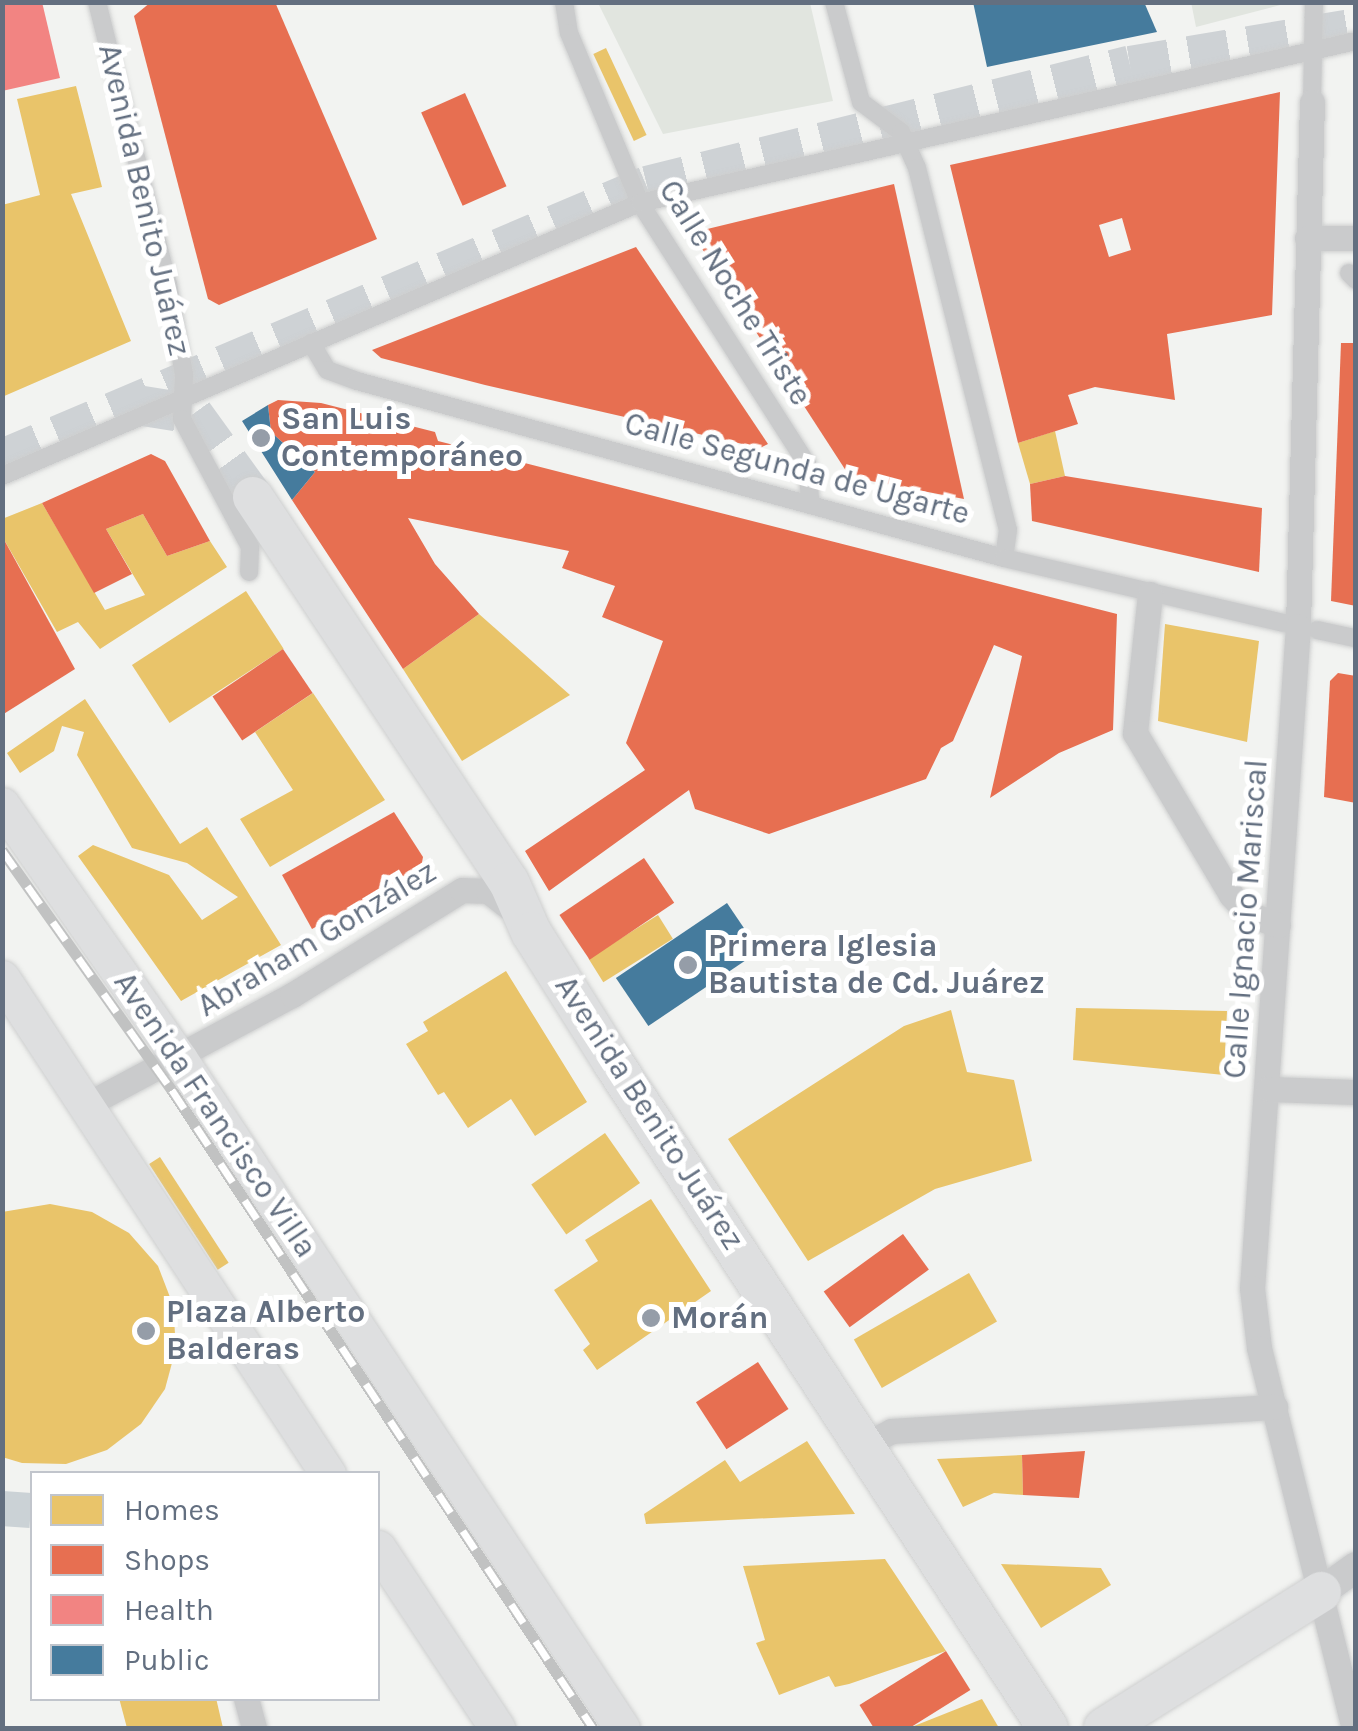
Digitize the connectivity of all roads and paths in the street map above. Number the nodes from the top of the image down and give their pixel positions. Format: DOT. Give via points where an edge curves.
graph roads {
  1 [pos="97,2"];
  2 [pos="564,2"];
  3 [pos="834,2"];
  4 [pos="1314,2"];
  5 [pos="1356,41"];
  6 [pos="1314,46"];
  7 [pos="1312,102"];
  8 [pos="907,141"];
  9 [pos="640,203"];
  10 [pos="1307,238"];
  11 [pos="1356,238"];
  12 [pos="311,344"];
  13 [pos="180,398"];
  14 [pos="2,476"];
  15 [pos="253,497"];
  16 [pos="810,501"];
  17 [pos="1004,558"];
  18 [pos="249,572"];
  19 [pos="1150,594"];
  20 [pos="1284,623"];
  21 [pos="1317,630"];
  22 [pos="1356,638"];
  23 [pos="2,805"];
  24 [pos="524,917"];
  25 [pos="1278,925"];
  26 [pos="2,978"];
  27 [pos="179,1058"];
  28 [pos="1268,1089"];
  29 [pos="1356,1092"];
  30 [pos="88,1104"];
  31 [pos="1276,1407"];
  32 [pos="862,1446"];
  33 [pos="326,1471"];
  34 [pos="381,1553"];
  35 [pos="1356,1567"];
  36 [pos="1320,1592"];
  37 [pos="1351,1697"];
  38 [pos="247,1701"];
  39 [pos="254,1728"];
  40 [pos="497,1728"];
  41 [pos="622,1728"];
  42 [pos="1048,1728"];
  43 [pos="1104,1728"];
  44 [pos="1354,1728"];
  1 -- 13 [label="street, Avenida Benito Juárez" via="168,284 184,375"];
  2 -- 9 [label="street, Calle Noche Triste" via="569,33"];
  3 -- 8 [label="street" via="861,102"];
  4 -- 6 [label="street"];
  5 -- 6 [label="street"];
  6 -- 7 [label="street"];
  6 -- 8 [label="street"];
  7 -- 10 [label="street, Calle Ignacio Mariscal"];
  8 -- 9 [label="street"];
  8 -- 17 [label="street" via="1008,530"];
  9 -- 12 [label="street"];
  9 -- 16 [label="street, Calle Noche Triste" via="807,464"];
  10 -- 11 [label="street"];
  10 -- 25 [label="street, Calle Ignacio Mariscal" via="1298,626"];
  12 -- 13 [label="street"];
  12 -- 16 [label="street, Calle Segunda de Ugarte" via="327,370 357,381"];
  13 -- 14 [label="street"];
  13 -- 18 [label="street, Avenida Benito Juárez" via="184,425 250,546"];
  15 -- 24 [label="main road, Avenida Benito Juárez" via="509,882"];
  16 -- 17 [label="street, Calle Segunda de Ugarte"];
  17 -- 19 [label="street, Calle Segunda de Ugarte"];
  19 -- 20 [label="street, Calle Segunda de Ugarte"];
  19 -- 25 [label="street" via="1135,733 1231,895 1248,914"];
  21 -- 22 [label="street"];
  23 -- 27 [label="main road, Avenida Francisco Villa"];
  24 -- 27 [label="street, Abraham González" via="488,891 462,890"];
  24 -- 32 [label="main road, Avenida Benito Juárez"];
  25 -- 28 [label="street, Calle Ignacio Mariscal"];
  26 -- 30 [label="main road"];
  27 -- 30 [label="street, Abraham González"];
  27 -- 41 [label="main road, Avenida Francisco Villa"];
  28 -- 29 [label="street"];
  28 -- 31 [label="street, Calle Ignacio Mariscal" via="1252,1288"];
  30 -- 33 [label="main road"];
  31 -- 32 [label="street" via="891,1432"];
  31 -- 36 [label="street, Calle Ignacio Mariscal"];
  32 -- 42 [label="main road, Avenida Benito Juárez"];
  34 -- 40 [label="main road"];
  35 -- 36 [label="street"];
  36 -- 37 [label="street, Calle Ignacio Mariscal"];
  36 -- 43 [label="main road"];
  37 -- 44 [label="street, Calle Ignacio Mariscal"];
  38 -- 39 [label="street"];
}
